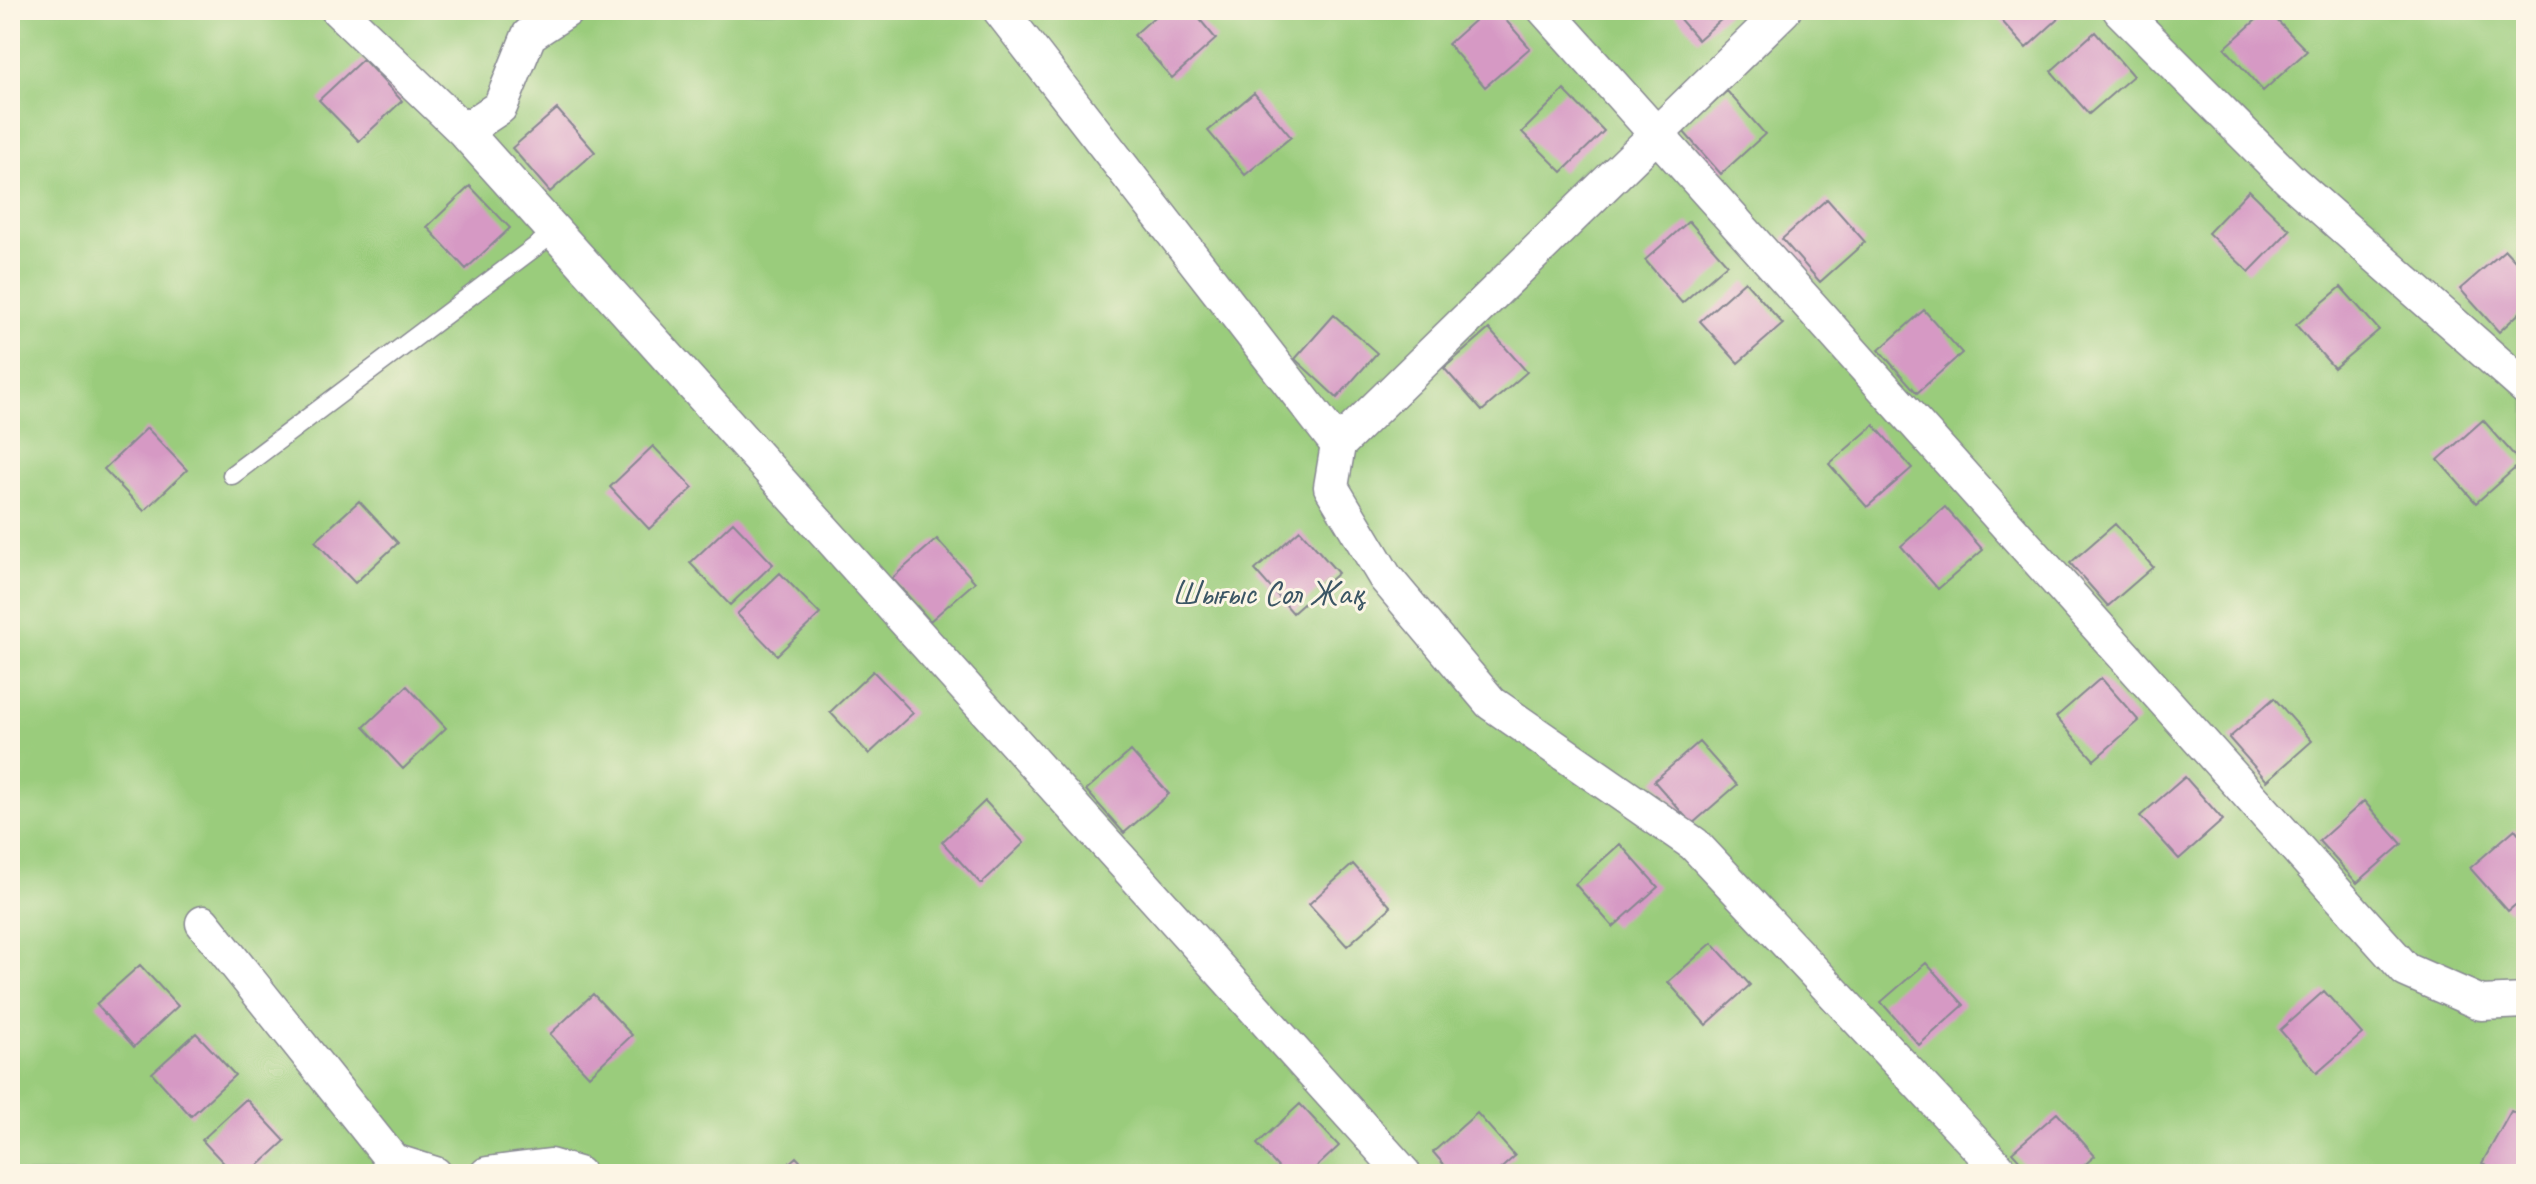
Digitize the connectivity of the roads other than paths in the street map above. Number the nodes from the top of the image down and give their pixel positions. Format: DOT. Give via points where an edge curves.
graph roads {
  1 [pos="338,10"];
  2 [pos="567,10"];
  3 [pos="1000,10"];
  4 [pos="1545,10"];
  5 [pos="1784,10"];
  6 [pos="2120,10"];
  7 [pos="464,131"];
  8 [pos="1657,134"];
  9 [pos="555,232"];
  10 [pos="2526,388"];
  11 [pos="1338,445"];
  12 [pos="232,475"];
  13 [pos="203,923"];
  14 [pos="2526,1001"];
  15 [pos="435,1174"];
  16 [pos="487,1174"];
  17 [pos="578,1174"];
  18 [pos="1404,1174"];
  19 [pos="1998,1174"];
  1 -- 7 [label="street"];
  2 -- 7 [label="street" via="529,35 500,107"];
  3 -- 11 [label="street"];
  4 -- 8 [label="street"];
  5 -- 8 [label="street"];
  6 -- 10 [label="street" via="2289,179"];
  7 -- 9 [label="street"];
  8 -- 11 [label="street"];
  8 -- 14 [label="street" via="2406,970 2481,1003"];
  9 -- 12 [label="lane"];
  9 -- 18 [label="street"];
  11 -- 19 [label="street" via="1331,487 1385,577 1491,703 1694,844 1998,1168"];
  13 -- 15 [label="street" via="393,1161"];
  16 -- 17 [label="street" via="550,1166"];
}
